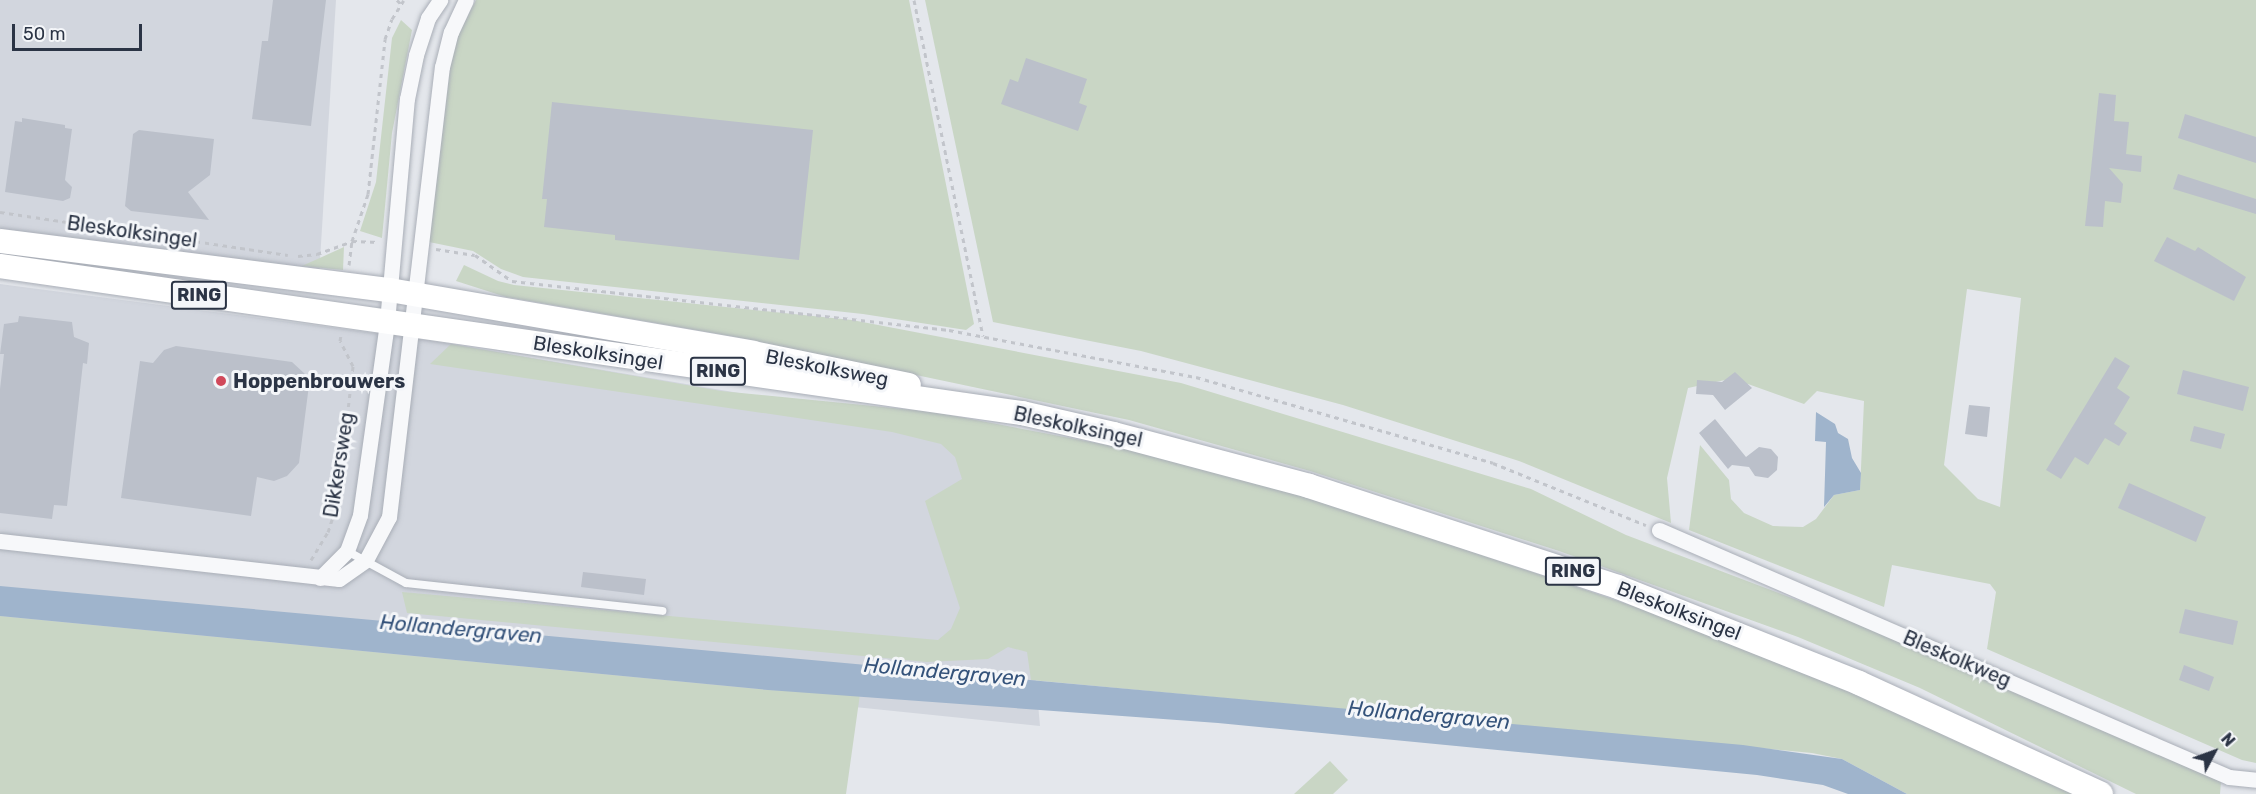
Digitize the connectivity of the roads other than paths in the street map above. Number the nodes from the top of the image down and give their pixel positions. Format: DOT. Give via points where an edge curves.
graph roads {
  1 [pos="440,0"];
  2 [pos="466,0"];
  3 [pos="0,241"];
  4 [pos="0,266"];
  5 [pos="390,290"];
  6 [pos="417,295"];
  7 [pos="387,322"];
  8 [pos="414,325"];
  9 [pos="1022,413"];
  10 [pos="1659,530"];
  11 [pos="0,541"];
  12 [pos="347,551"];
  13 [pos="366,560"];
  14 [pos="320,578"];
  15 [pos="662,611"];
  16 [pos="2256,780"];
  17 [pos="2101,794"];
  1 -- 5 [label="street, Dikkersweg" via="428,18 407,99"];
  2 -- 6 [label="street" via="451,32 442,67"];
  3 -- 5 [label="main road, Bleskolksingel / RING"];
  4 -- 7 [label="main road, Bleskolksingel / RING"];
  5 -- 6 [label="main road, Bleskolksingel / RING"];
  5 -- 7 [label="street, Dikkersweg"];
  6 -- 8 [label="street"];
  6 -- 9 [label="main road, Bleskolksweg / RING" via="753,353 888,380"];
  7 -- 8 [label="main road, Bleskolksingel / RING"];
  7 -- 12 [label="street, Dikkersweg" via="360,515"];
  8 -- 9 [label="main road, Bleskolksingel / RING"];
  8 -- 13 [label="street" via="389,517"];
  9 -- 17 [label="main road, Bleskolksingel / RING" via="1309,486 1540,560 1784,652"];
  10 -- 16 [label="street, Bleskolkweg" via="2229,777"];
  11 -- 14 [label="street"];
  12 -- 13 [label="lane"];
  12 -- 14 [label="street, Dikkersweg"];
  13 -- 14 [label="street" via="346,576"];
  13 -- 15 [label="lane" via="406,583"];
}
